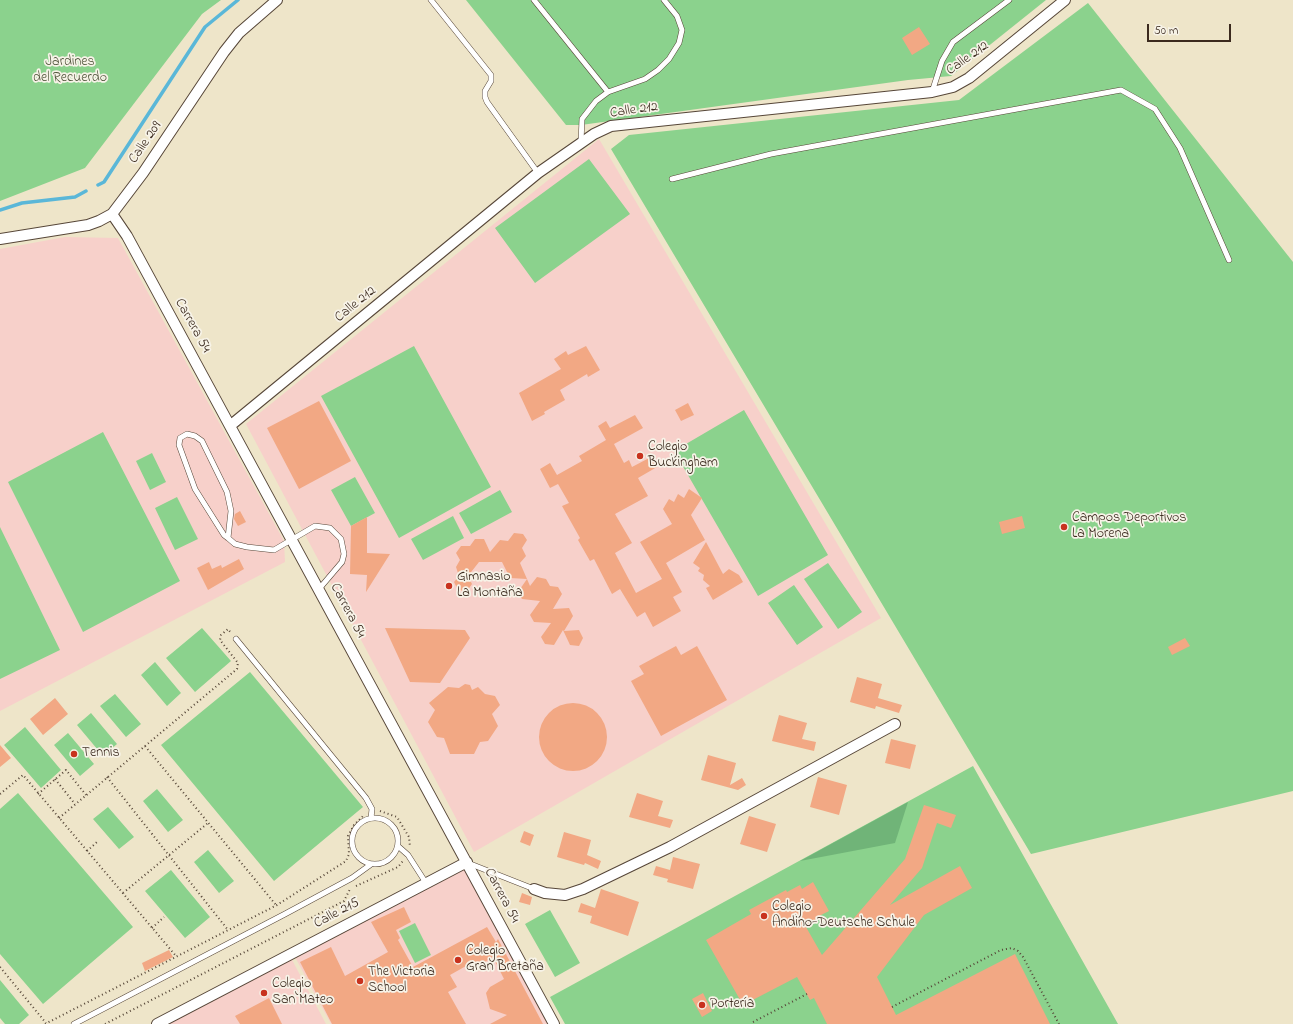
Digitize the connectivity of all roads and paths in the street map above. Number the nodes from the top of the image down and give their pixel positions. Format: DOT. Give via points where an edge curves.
graph roads {
  1 [pos="277,0"];
  2 [pos="431,0"];
  3 [pos="534,0"];
  4 [pos="664,0"];
  5 [pos="1009,0"];
  6 [pos="1065,0"];
  7 [pos="608,92"];
  8 [pos="932,92"];
  9 [pos="581,142"];
  10 [pos="538,173"];
  11 [pos="672,179"];
  12 [pos="112,214"];
  13 [pos="0,239"];
  14 [pos="1230,260"];
  15 [pos="231,425"];
  16 [pos="228,538"];
  17 [pos="292,539"];
  18 [pos="319,590"];
  19 [pos="236,639"];
  20 [pos="896,724"];
  21 [pos="145,746"];
  22 [pos="107,778"];
  23 [pos="55,779"];
  24 [pos="0,794"];
  25 [pos="38,794"];
  26 [pos="86,795"];
  27 [pos="75,804"];
  28 [pos="59,818"];
  29 [pos="372,818"];
  30 [pos="208,823"];
  31 [pos="97,842"];
  32 [pos="399,847"];
  33 [pos="87,851"];
  34 [pos="169,855"];
  35 [pos="467,862"];
  36 [pos="370,865"];
  37 [pos="426,883"];
  38 [pos="534,889"];
  39 [pos="123,894"];
  40 [pos="277,905"];
  41 [pos="164,917"];
  42 [pos="152,928"];
  43 [pos="228,930"];
  44 [pos="176,956"];
  45 [pos="0,967"];
  46 [pos="807,994"];
  47 [pos="892,1007"];
  48 [pos="753,1022"];
  49 [pos="47,1023"];
  50 [pos="74,1024"];
  51 [pos="157,1024"];
  52 [pos="554,1024"];
  53 [pos="1059,1024"];
  1 -- 12 [label="street, Calle 209" via="239,33 224,52 143,173"];
  2 -- 10 [label="lane" via="491,75 484,97"];
  3 -- 7 [label="lane"];
  4 -- 7 [label="lane" via="677,16 682,30 679,42 669,59 645,79"];
  5 -- 8 [label="lane" via="953,42 942,61"];
  6 -- 8 [label="street, Calle 212" via="969,78 954,87"];
  7 -- 9 [label="lane" via="596,101 582,119"];
  8 -- 9 [label="street, Calle 212" via="612,126"];
  9 -- 10 [label="street, Calle 212"];
  10 -- 15 [label="street, Calle 212"];
  11 -- 14 [label="lane" via="771,154 1121,90 1155,109 1176,142"];
  12 -- 13 [label="street, Calle 209" via="88,225"];
  12 -- 15 [label="street, Carrera 54" via="127,236"];
  15 -- 17 [label="street, Carrera 54"];
  16 -- 16 [label="lane" via="195,489 181,453 180,438 188,434 202,441 227,492 231,511"];
  16 -- 17 [label="lane" via="235,544 265,550 274,550"];
  17 -- 18 [label="street, Carrera 54"];
  17 -- 18 [label="lane" via="315,526 323,526 330,528 342,539 342,562"];
  18 -- 35 [label="street, Carrera 54"];
  19 -- 21 [label="path" via="228,629 221,635 220,640 238,663 237,669"];
  19 -- 29 [label="lane" via="366,798 372,809"];
  20 -- 38 [label="street" via="670,847 583,889 565,895"];
  21 -- 22 [label="path"];
  21 -- 30 [label="path"];
  22 -- 26 [label="path"];
  22 -- 34 [label="path"];
  23 -- 25 [label="path"];
  23 -- 26 [label="path" via="66,770"];
  23 -- 27 [label="path"];
  24 -- 25 [label="path" via="23,775"];
  25 -- 28 [label="path"];
  26 -- 27 [label="path"];
  27 -- 28 [label="path"];
  28 -- 33 [label="path"];
  29 -- 32 [label="lane" via="381,818 389,822 399,837"];
  29 -- 36 [label="lane" via="356,828 352,841 355,854"];
  30 -- 34 [label="path"];
  30 -- 40 [label="path"];
  31 -- 33 [label="path"];
  32 -- 36 [label="lane" via="388,861 380,865"];
  32 -- 37 [label="lane" via="408,855"];
  33 -- 39 [label="path"];
  34 -- 39 [label="path"];
  34 -- 43 [label="path"];
  35 -- 37 [label="street, Calle 215"];
  35 -- 38 [label="lane"];
  35 -- 52 [label="street, Carrera 54"];
  36 -- 50 [label="lane" via="352,878 285,914"];
  37 -- 51 [label="street, Calle 215"];
  39 -- 42 [label="path"];
  41 -- 42 [label="path"];
  42 -- 44 [label="path"];
  45 -- 49 [label="path"];
  46 -- 48 [label="path"];
  47 -- 53 [label="path" via="997,952 1012,948 1023,957"];
}
